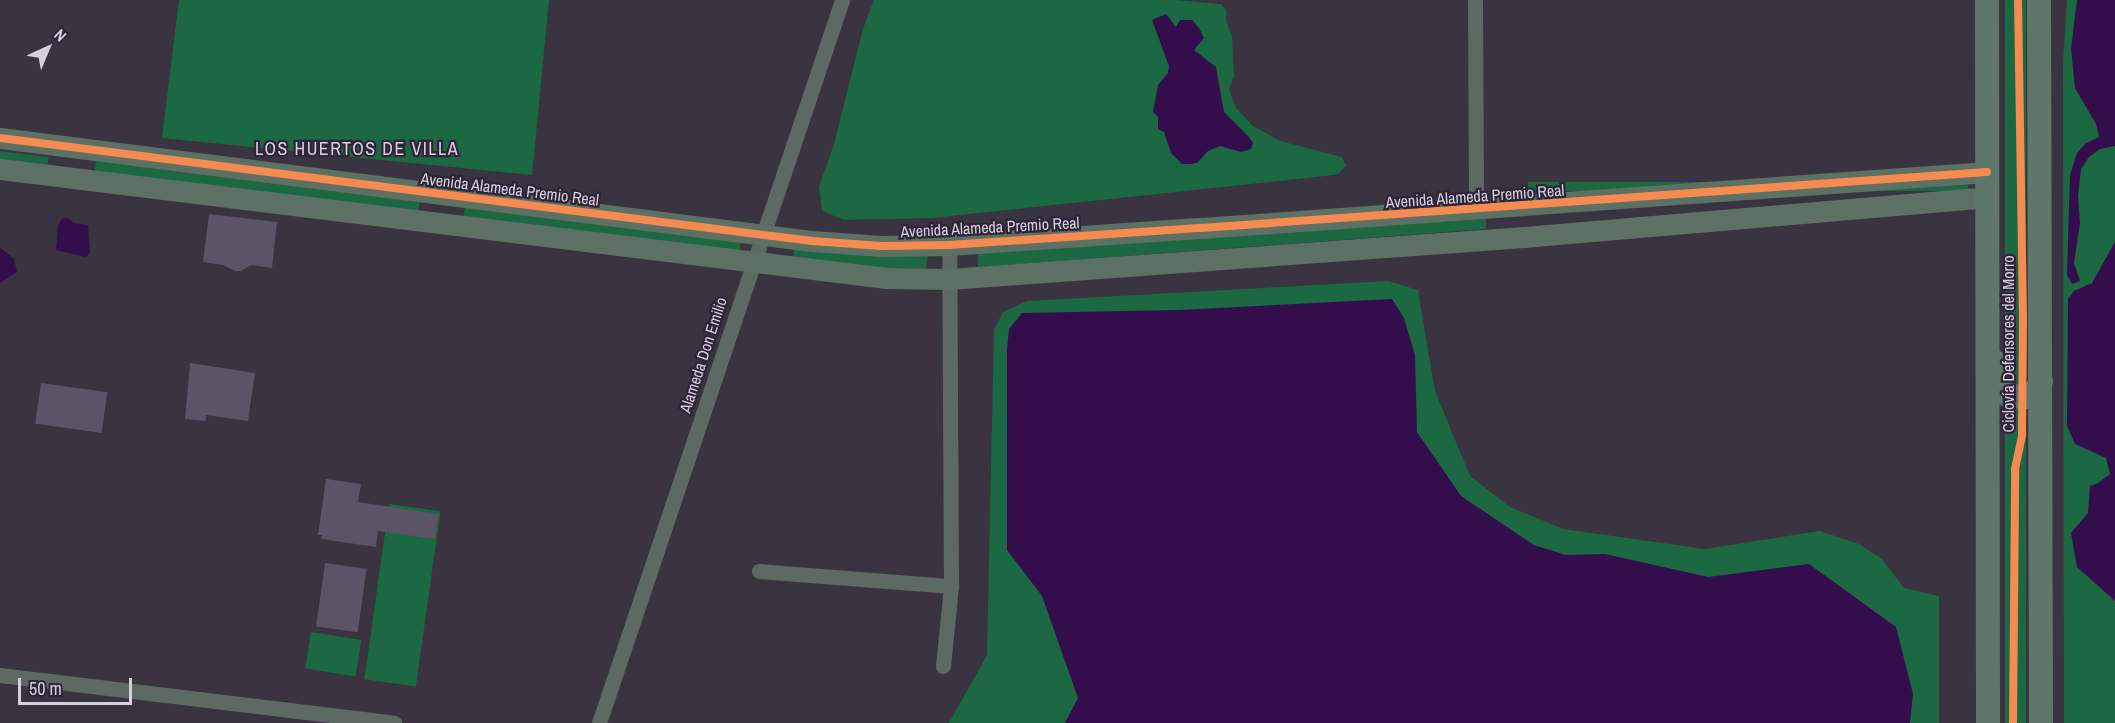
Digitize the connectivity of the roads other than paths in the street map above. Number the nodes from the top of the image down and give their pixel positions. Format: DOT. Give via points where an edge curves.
graph roads {
  1 [pos="842,0"];
  2 [pos="1475,0"];
  3 [pos="1988,0"];
  4 [pos="2031,0"];
  5 [pos="2039,0"];
  6 [pos="2040,45"];
  7 [pos="0,138"];
  8 [pos="0,170"];
  9 [pos="1987,172"];
  10 [pos="1986,197"];
  11 [pos="1476,210"];
  12 [pos="762,235"];
  13 [pos="949,245"];
  14 [pos="753,261"];
  15 [pos="950,279"];
  16 [pos="1988,307"];
  17 [pos="2041,381"];
  18 [pos="759,571"];
  19 [pos="951,586"];
  20 [pos="943,666"];
  21 [pos="0,675"];
  22 [pos="394,723"];
  23 [pos="599,723"];
  24 [pos="1988,723"];
  25 [pos="2041,723"];
  1 -- 12 [label="street, Alameda Don Emilio"];
  2 -- 11 [label="street"];
  3 -- 9 [label="main road"];
  4 -- 6 [label="main road" via="2031,27"];
  5 -- 6 [label="main road"];
  6 -- 17 [label="main road"];
  7 -- 12 [label="street, Avenida Alameda Premio Real"];
  8 -- 14 [label="street"];
  9 -- 10 [label="main road"];
  9 -- 11 [label="street, Avenida Alameda Premio Real"];
  10 -- 15 [label="street" via="1523,237"];
  10 -- 16 [label="main road"];
  11 -- 13 [label="street, Avenida Alameda Premio Real"];
  12 -- 13 [label="street, Avenida Alameda Premio Real" via="882,246"];
  12 -- 14 [label="street, Alameda Don Emilio"];
  13 -- 15 [label="street"];
  14 -- 15 [label="street" via="886,278"];
  14 -- 23 [label="street, Alameda Don Emilio"];
  15 -- 19 [label="street"];
  16 -- 17 [label="main road" via="1998,323 2001,387 2010,396 2022,398 2036,391"];
  16 -- 24 [label="main road"];
  17 -- 25 [label="main road"];
  18 -- 19 [label="street"];
  19 -- 20 [label="street"];
  21 -- 22 [label="street"];
}
